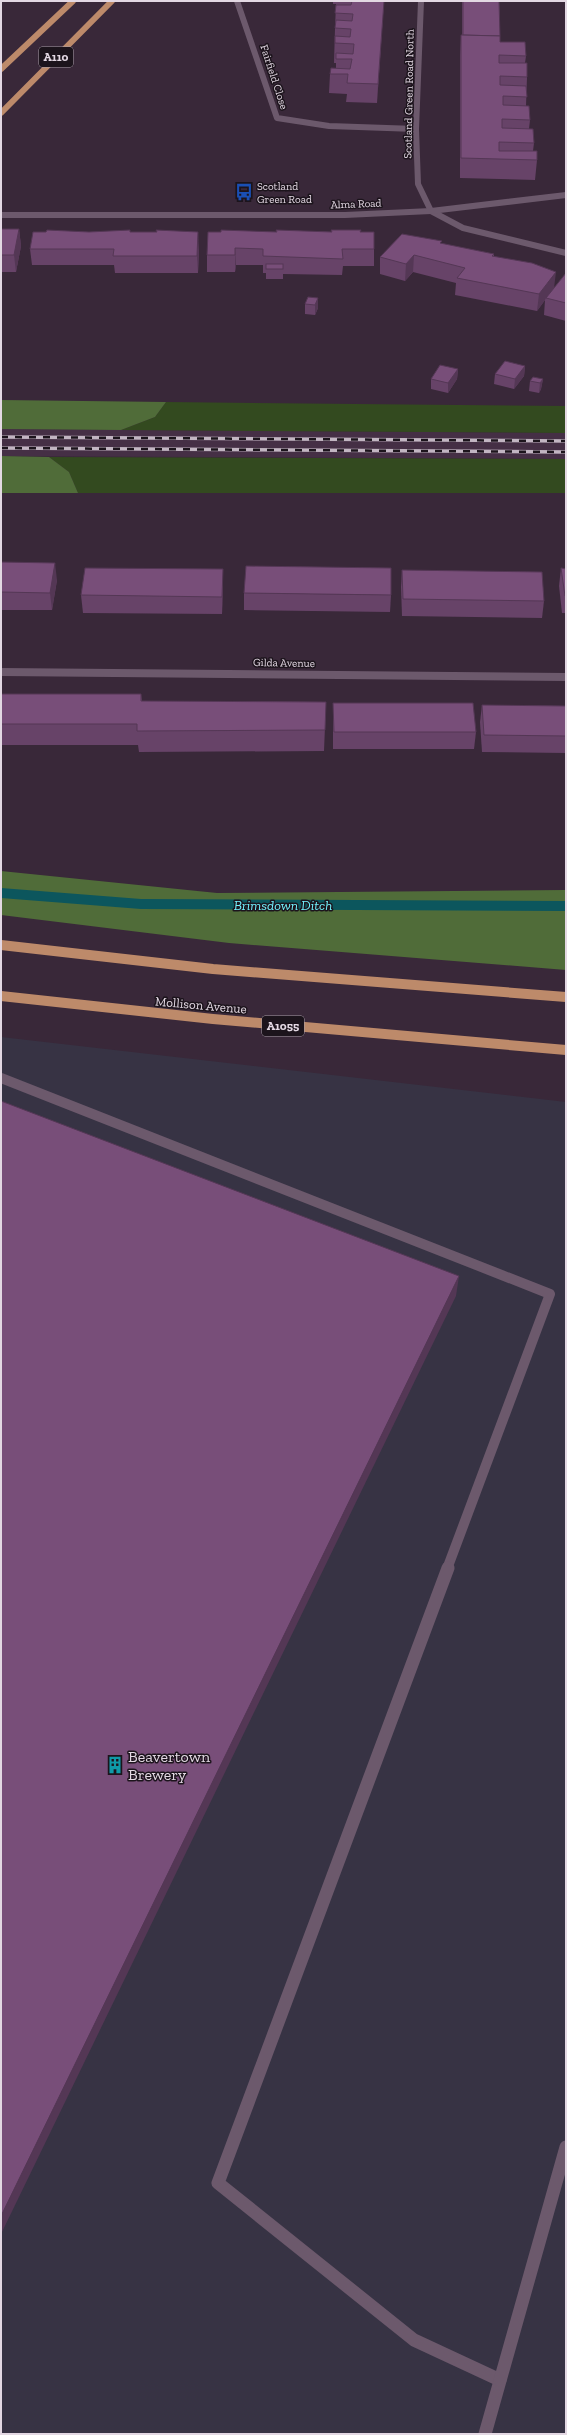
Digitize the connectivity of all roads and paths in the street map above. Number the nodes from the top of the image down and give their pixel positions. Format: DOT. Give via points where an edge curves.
graph roads {
  1 [pos="73,1"];
  2 [pos="112,1"];
  3 [pos="237,1"];
  4 [pos="422,1"];
  5 [pos="1,69"];
  6 [pos="1,113"];
  7 [pos="416,129"];
  8 [pos="566,196"];
  9 [pos="431,210"];
  10 [pos="1,215"];
  11 [pos="566,254"];
  12 [pos="1,672"];
  13 [pos="566,677"];
  14 [pos="1,945"];
  15 [pos="1,996"];
  16 [pos="566,997"];
  17 [pos="566,1050"];
  18 [pos="1,1078"];
  19 [pos="566,2147"];
  20 [pos="500,2380"];
  21 [pos="486,2434"];
  1 -- 5 [label="main road, A110"];
  2 -- 6 [label="main road, A110"];
  3 -- 7 [label="street, Fairfield Close" via="277,118 345,130"];
  4 -- 7 [label="street, Scotland Green Road North"];
  7 -- 9 [label="street, Scotland Green Road North" via="418,184"];
  8 -- 9 [label="street, Alma Road"];
  9 -- 10 [label="street, Alma Road" via="345,215"];
  9 -- 11 [label="street" via="463,228"];
  12 -- 13 [label="street, Gilda Avenue"];
  14 -- 16 [label="main road" via="112,960 269,975"];
  15 -- 17 [label="main road, Mollison Avenue / A1055" via="83,1007"];
  18 -- 20 [label="street" via="550,1294 218,2183 414,2340"];
  19 -- 20 [label="street"];
  20 -- 21 [label="street"];
}
